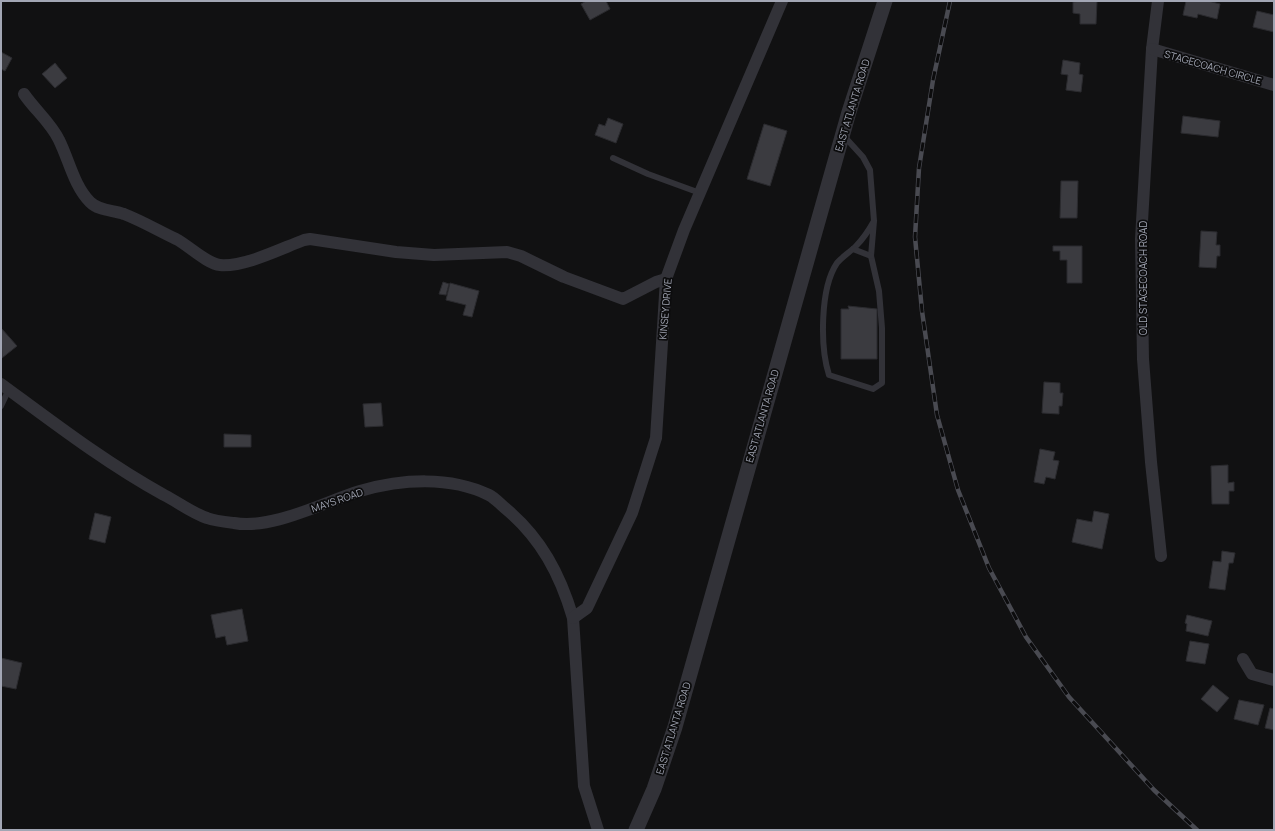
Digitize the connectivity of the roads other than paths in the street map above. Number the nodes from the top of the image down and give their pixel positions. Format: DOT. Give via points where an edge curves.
graph roads {
  1 [pos="782,1"];
  2 [pos="885,1"];
  3 [pos="1158,1"];
  4 [pos="1152,49"];
  5 [pos="1274,85"];
  6 [pos="24,94"];
  7 [pos="842,134"];
  8 [pos="613,158"];
  9 [pos="700,194"];
  10 [pos="874,221"];
  11 [pos="853,249"];
  12 [pos="872,256"];
  13 [pos="666,279"];
  14 [pos="5,387"];
  15 [pos="1,406"];
  16 [pos="1161,556"];
  17 [pos="573,618"];
  18 [pos="1243,659"];
  19 [pos="1274,680"];
  20 [pos="598,830"];
  21 [pos="636,830"];
  1 -- 9 [label="street, KINSEY DRIVE"];
  2 -- 7 [label="street, EAST ATLANTA ROAD"];
  3 -- 4 [label="street, OLD STAGECOACH ROAD"];
  4 -- 5 [label="street, STAGECOACH CIRCLE"];
  4 -- 16 [label="street, OLD STAGECOACH ROAD" via="1141,254 1144,359"];
  6 -- 13 [label="street" via="60,140 66,159 93,205 137,219 182,242 218,265 244,262 310,239 434,255 507,252 623,299"];
  7 -- 10 [label="lane" via="863,157 870,170"];
  7 -- 21 [label="street, EAST ATLANTA ROAD" via="675,727 654,789"];
  8 -- 9 [label="lane"];
  9 -- 13 [label="street, KINSEY DRIVE"];
  10 -- 11 [label="lane"];
  10 -- 12 [label="lane"];
  11 -- 12 [label="lane"];
  11 -- 12 [label="lane" via="837,263 824,295 826,365 829,374 873,389 882,383 883,366 880,292"];
  13 -- 17 [label="street, KINSEY DRIVE" via="656,438 632,513 603,577 587,608"];
  14 -- 15 [label="lane"];
  14 -- 17 [label="street, MAYS ROAD" via="132,477 206,518 252,525 312,510 360,491 414,482 451,483 490,496 518,519 541,547 557,572"];
  17 -- 20 [label="street, MAYS ROAD" via="584,786"];
  18 -- 19 [label="street" via="1252,674"];
}
